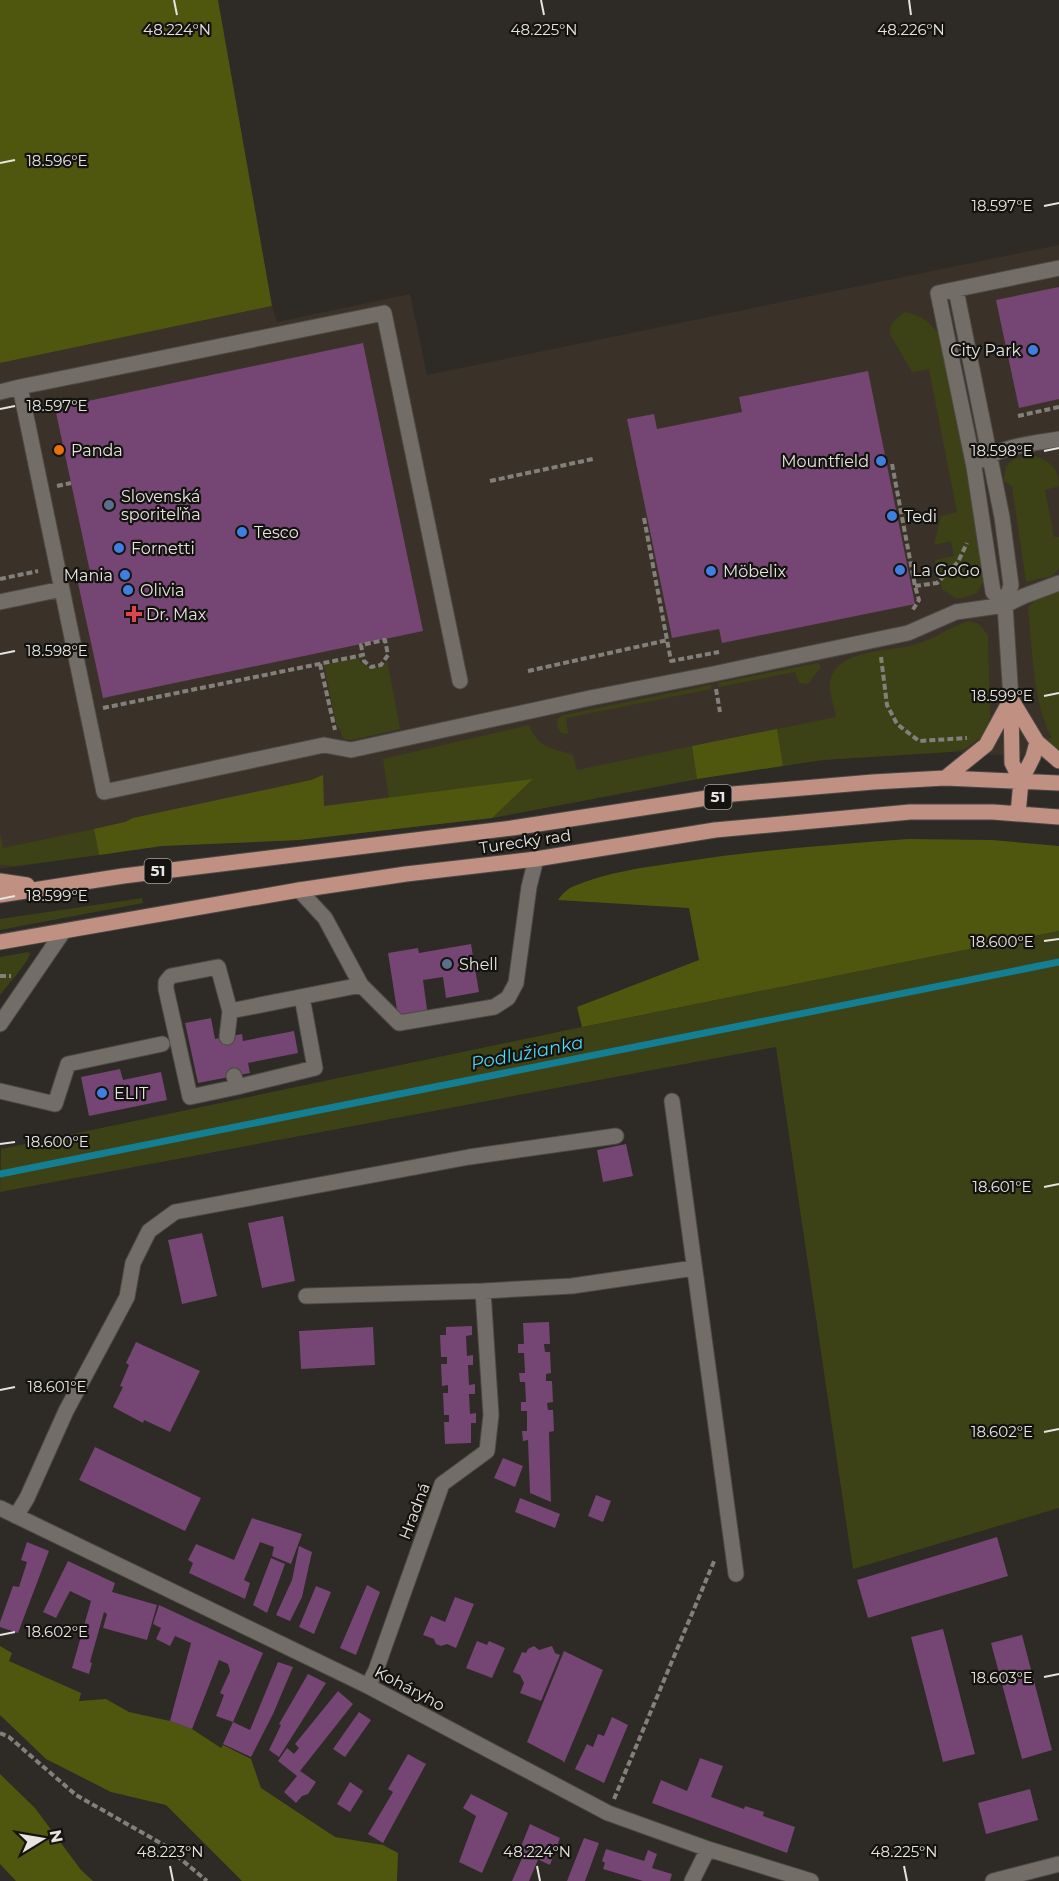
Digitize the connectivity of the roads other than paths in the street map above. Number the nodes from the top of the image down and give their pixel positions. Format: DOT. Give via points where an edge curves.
graph roads {
  1 [pos="1059,268"];
  2 [pos="956,290"];
  3 [pos="20,387"];
  4 [pos="0,392"];
  5 [pos="1059,439"];
  6 [pos="991,454"];
  7 [pos="974,467"];
  8 [pos="1059,583"];
  9 [pos="62,590"];
  10 [pos="0,602"];
  11 [pos="1005,605"];
  12 [pos="459,681"];
  13 [pos="1011,699"];
  14 [pos="1037,742"];
  15 [pos="1059,761"];
  16 [pos="945,778"];
  17 [pos="1021,781"];
  18 [pos="1059,783"];
  19 [pos="1018,814"];
  20 [pos="1059,817"];
  21 [pos="536,859"];
  22 [pos="0,881"];
  23 [pos="48,887"];
  24 [pos="299,890"];
  25 [pos="0,895"];
  26 [pos="63,932"];
  27 [pos="0,942"];
  28 [pos="361,985"];
  29 [pos="302,997"];
  30 [pos="230,1011"];
  31 [pos="0,1024"];
  32 [pos="227,1037"];
  33 [pos="162,1044"];
  34 [pos="0,1091"];
  35 [pos="672,1101"];
  36 [pos="616,1136"];
  37 [pos="694,1268"];
  38 [pos="483,1291"];
  39 [pos="306,1296"];
  40 [pos="0,1508"];
  41 [pos="16,1516"];
  42 [pos="736,1574"];
  43 [pos="368,1686"];
  44 [pos="708,1849"];
  45 [pos="1059,1864"];
  46 [pos="692,1881"];
  47 [pos="811,1881"];
  48 [pos="993,1881"];
  1 -- 2 [label="street"];
  2 -- 6 [label="street"];
  2 -- 7 [label="street" via="938,293"];
  3 -- 4 [label="street"];
  3 -- 9 [label="street"];
  3 -- 12 [label="street" via="384,313"];
  5 -- 6 [label="street"];
  6 -- 7 [label="street"];
  6 -- 11 [label="street" via="1011,585"];
  7 -- 11 [label="street" via="993,591"];
  8 -- 11 [label="street"];
  9 -- 10 [label="street"];
  9 -- 11 [label="street" via="104,792 324,745 351,750 877,640 908,633 956,612"];
  11 -- 13 [label="street"];
  13 -- 14 [label="main road"];
  13 -- 16 [label="main road" via="986,745"];
  13 -- 17 [label="main road" via="1012,763"];
  14 -- 15 [label="main road"];
  14 -- 17 [label="main road"];
  16 -- 17 [label="main road, Turecký rad / 51"];
  16 -- 23 [label="main road, Turecký rad / 51" via="733,794 512,828"];
  17 -- 18 [label="main road, Turecký rad / 51"];
  17 -- 19 [label="main road"];
  19 -- 20 [label="main road, Turecký rad / 51"];
  19 -- 21 [label="main road, Turecký rad / 51" via="910,812 840,818 715,830"];
  21 -- 24 [label="main road, Turecký rad / 51"];
  21 -- 28 [label="street" via="516,983 508,998 495,1007 399,1023"];
  22 -- 23 [label="main road"];
  23 -- 25 [label="main road, Turecký rad / 51"];
  24 -- 26 [label="main road, Turecký rad / 51"];
  24 -- 28 [label="street" via="325,918"];
  26 -- 27 [label="main road, Turecký rad / 51"];
  26 -- 31 [label="street"];
  28 -- 29 [label="street"];
  29 -- 30 [label="street"];
  29 -- 30 [label="street" via="315,1068 236,1081 190,1097 166,982 171,976 218,967"];
  30 -- 32 [label="street"];
  33 -- 34 [label="street" via="68,1064 55,1104"];
  35 -- 37 [label="street"];
  36 -- 41 [label="street" via="469,1157 175,1212 149,1231 134,1263 127,1297"];
  37 -- 38 [label="street" via="572,1286"];
  37 -- 42 [label="street"];
  38 -- 39 [label="street"];
  38 -- 43 [label="street, Hradná" via="491,1415 487,1451 442,1484"];
  40 -- 41 [label="street, Koháryho"];
  41 -- 43 [label="street, Koháryho"];
  43 -- 44 [label="street, Koháryho" via="608,1813"];
  44 -- 46 [label="street"];
  44 -- 47 [label="street, Koháryho"];
  45 -- 48 [label="street"];
}
